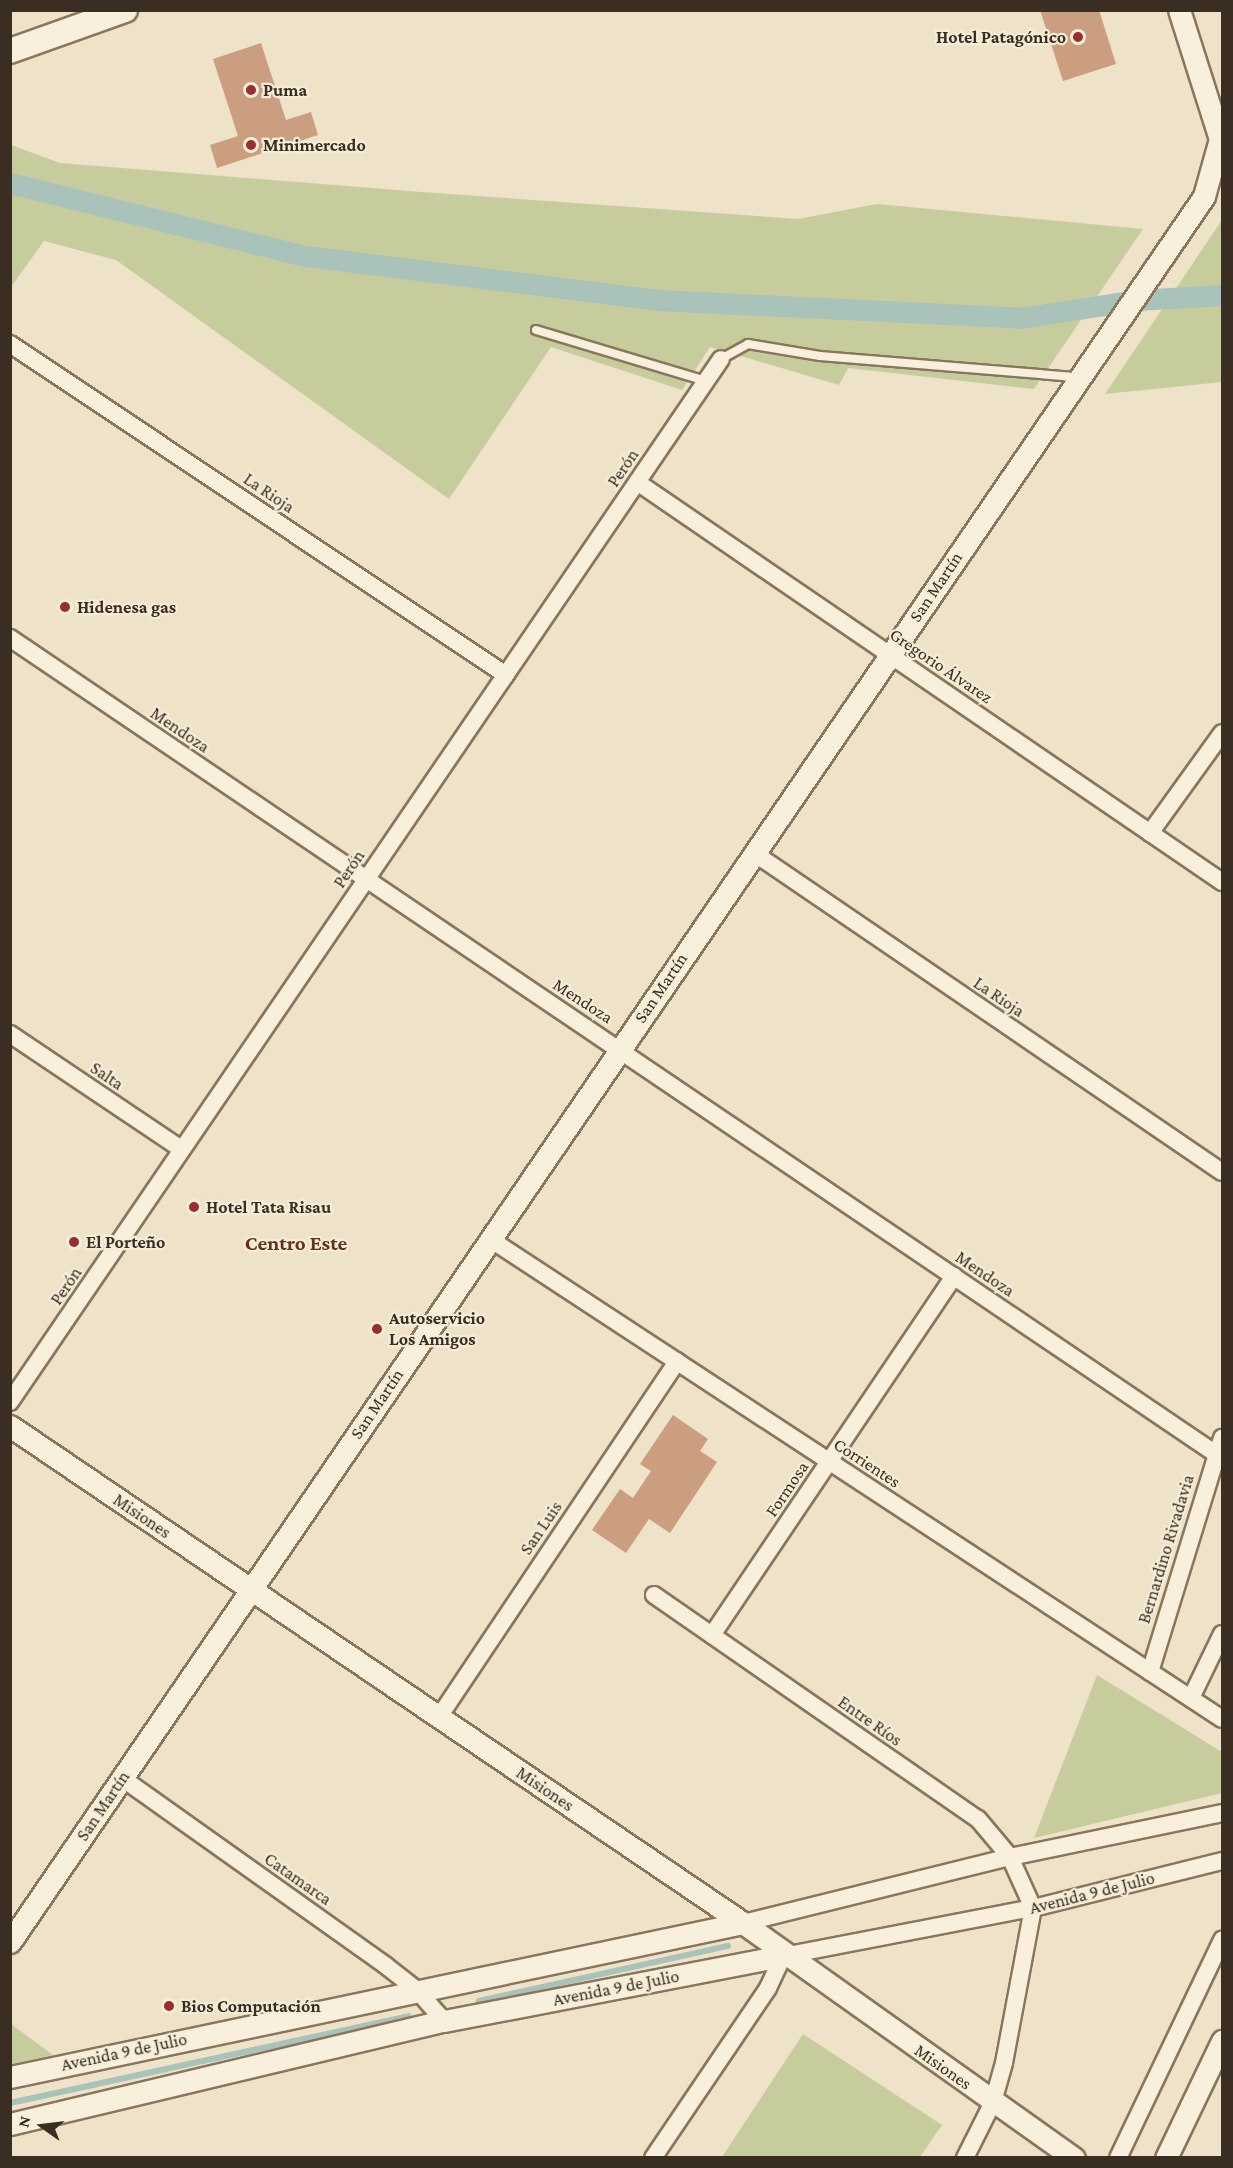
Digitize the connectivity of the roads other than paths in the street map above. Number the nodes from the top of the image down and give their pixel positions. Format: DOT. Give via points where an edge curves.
graph roads {
  1 [pos="125,10"];
  2 [pos="1179,10"];
  3 [pos="10,51"];
  4 [pos="536,330"];
  5 [pos="10,344"];
  6 [pos="721,359"];
  7 [pos="1080,377"];
  8 [pos="706,381"];
  9 [pos="637,482"];
  10 [pos="10,638"];
  11 [pos="890,655"];
  12 [pos="506,675"];
  13 [pos="1222,733"];
  14 [pos="1150,832"];
  15 [pos="754,853"];
  16 [pos="365,881"];
  17 [pos="1222,882"];
  18 [pos="10,1034"];
  19 [pos="619,1049"];
  20 [pos="181,1149"];
  21 [pos="1222,1172"];
  22 [pos="490,1239"];
  23 [pos="954,1276"];
  24 [pos="676,1361"];
  25 [pos="10,1402"];
  26 [pos="10,1426"];
  27 [pos="1220,1450"];
  28 [pos="829,1462"];
  29 [pos="251,1590"];
  30 [pos="654,1594"];
  31 [pos="1222,1634"];
  32 [pos="712,1635"];
  33 [pos="1150,1672"];
  34 [pos="1191,1698"];
  35 [pos="439,1717"];
  36 [pos="1222,1719"];
  37 [pos="122,1778"];
  38 [pos="1222,1813"];
  39 [pos="1011,1857"];
  40 [pos="1222,1861"];
  41 [pos="1033,1908"];
  42 [pos="742,1923"];
  43 [pos="1222,1940"];
  44 [pos="10,1942"];
  45 [pos="783,1956"];
  46 [pos="416,1989"];
  47 [pos="444,2021"];
  48 [pos="1222,2041"];
  49 [pos="10,2077"];
  50 [pos="993,2102"];
  51 [pos="10,2124"];
  52 [pos="652,2157"];
  53 [pos="965,2157"];
  54 [pos="1074,2157"];
  55 [pos="1118,2157"];
  56 [pos="1166,2157"];
  1 -- 3 [label="main road"];
  2 -- 7 [label="street, San Martín" via="1216,117 1221,139 1216,167 1180,234"];
  4 -- 8 [label="lane"];
  5 -- 12 [label="street, La Rioja"];
  6 -- 7 [label="lane" via="748,344 820,356"];
  6 -- 8 [label="street, Perón"];
  7 -- 11 [label="street, San Martín"];
  8 -- 9 [label="street, Perón"];
  9 -- 11 [label="street, Gregorio Álvarez"];
  9 -- 12 [label="street, Perón"];
  10 -- 16 [label="street, Mendoza"];
  11 -- 14 [label="street, Gregorio Álvarez"];
  11 -- 15 [label="street, San Martín"];
  12 -- 16 [label="street, Perón"];
  13 -- 14 [label="street"];
  14 -- 17 [label="street, Gregorio Álvarez"];
  15 -- 19 [label="street, San Martín"];
  15 -- 21 [label="street, La Rioja"];
  16 -- 19 [label="street, Mendoza"];
  16 -- 20 [label="street, Perón"];
  18 -- 20 [label="street, Salta"];
  19 -- 22 [label="street, San Martín"];
  19 -- 23 [label="street, Mendoza"];
  20 -- 25 [label="street, Perón"];
  22 -- 24 [label="street, Corrientes"];
  22 -- 29 [label="street, San Martín"];
  23 -- 27 [label="street, Mendoza"];
  23 -- 28 [label="street, Formosa"];
  24 -- 28 [label="street, Corrientes"];
  24 -- 35 [label="street, San Luis"];
  26 -- 29 [label="street, Misiones"];
  27 -- 33 [label="street, Bernardino Rivadavia"];
  28 -- 32 [label="street, Formosa"];
  28 -- 33 [label="street, Corrientes"];
  29 -- 35 [label="street, Misiones"];
  29 -- 37 [label="street, San Martín"];
  30 -- 32 [label="street, Entre Ríos"];
  31 -- 34 [label="street"];
  32 -- 39 [label="street, Entre Ríos" via="978,1819"];
  33 -- 34 [label="street, Corrientes"];
  34 -- 36 [label="street, Corrientes"];
  35 -- 42 [label="street, Misiones"];
  37 -- 44 [label="street, San Martín"];
  37 -- 46 [label="street, Catamarca"];
  38 -- 39 [label="street, Avenida 9 de Julio"];
  39 -- 41 [label="street, Entre Ríos"];
  39 -- 42 [label="street, Avenida 9 de Julio"];
  40 -- 41 [label="street, Avenida 9 de Julio"];
  41 -- 45 [label="street, Avenida 9 de Julio"];
  41 -- 50 [label="street"];
  42 -- 45 [label="street, Misiones"];
  42 -- 46 [label="street, Avenida 9 de Julio"];
  43 -- 55 [label="street"];
  45 -- 47 [label="street, Avenida 9 de Julio"];
  45 -- 50 [label="street, Misiones"];
  45 -- 52 [label="street" via="768,1988"];
  46 -- 47 [label="street, Catamarca"];
  46 -- 49 [label="street, Avenida 9 de Julio"];
  47 -- 51 [label="street, Avenida 9 de Julio"];
  48 -- 56 [label="street"];
  50 -- 53 [label="street"];
  50 -- 54 [label="street, Misiones"];
}
